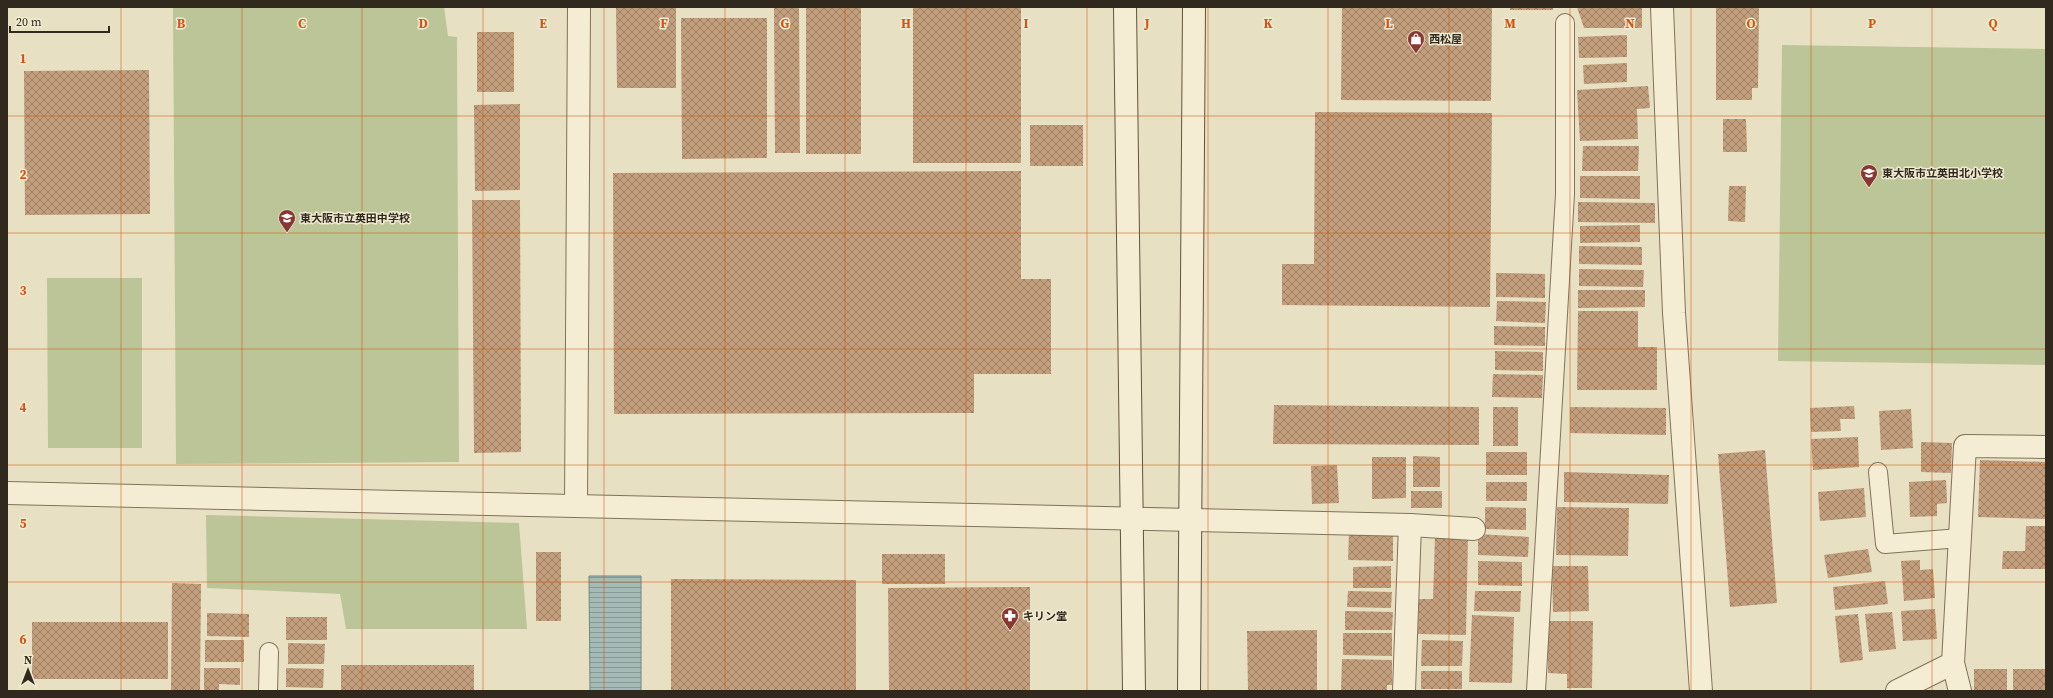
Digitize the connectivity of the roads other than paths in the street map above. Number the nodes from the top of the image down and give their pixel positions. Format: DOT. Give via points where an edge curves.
graph roads {
  1 [pos="579,7"];
  2 [pos="1125,7"];
  3 [pos="1194,7"];
  4 [pos="1662,7"];
  5 [pos="1565,23"];
  6 [pos="2046,447"];
  7 [pos="1878,472"];
  8 [pos="7,493"];
  9 [pos="576,505"];
  10 [pos="1132,520"];
  11 [pos="1190,520"];
  12 [pos="1410,525"];
  13 [pos="1474,529"];
  14 [pos="1960,538"];
  15 [pos="269,652"];
  16 [pos="1953,663"];
  17 [pos="268,691"];
  18 [pos="1134,691"];
  19 [pos="1189,691"];
  20 [pos="1404,691"];
  21 [pos="1536,691"];
  22 [pos="1701,691"];
  23 [pos="1897,691"];
  24 [pos="1960,691"];
  1 -- 9 [label="street"];
  2 -- 10 [label="street"];
  3 -- 11 [label="street"];
  4 -- 22 [label="street" via="1674,313"];
  5 -- 21 [label="lane" via="1565,194"];
  6 -- 14 [label="street" via="1965,446"];
  7 -- 14 [label="lane" via="1885,544"];
  8 -- 9 [label="street"];
  9 -- 10 [label="street"];
  10 -- 11 [label="street"];
  10 -- 18 [label="street"];
  11 -- 12 [label="street"];
  11 -- 19 [label="street"];
  12 -- 13 [label="street"];
  12 -- 20 [label="street"];
  14 -- 16 [label="street"];
  15 -- 17 [label="lane"];
  16 -- 23 [label="street"];
  16 -- 24 [label="street"];
}
